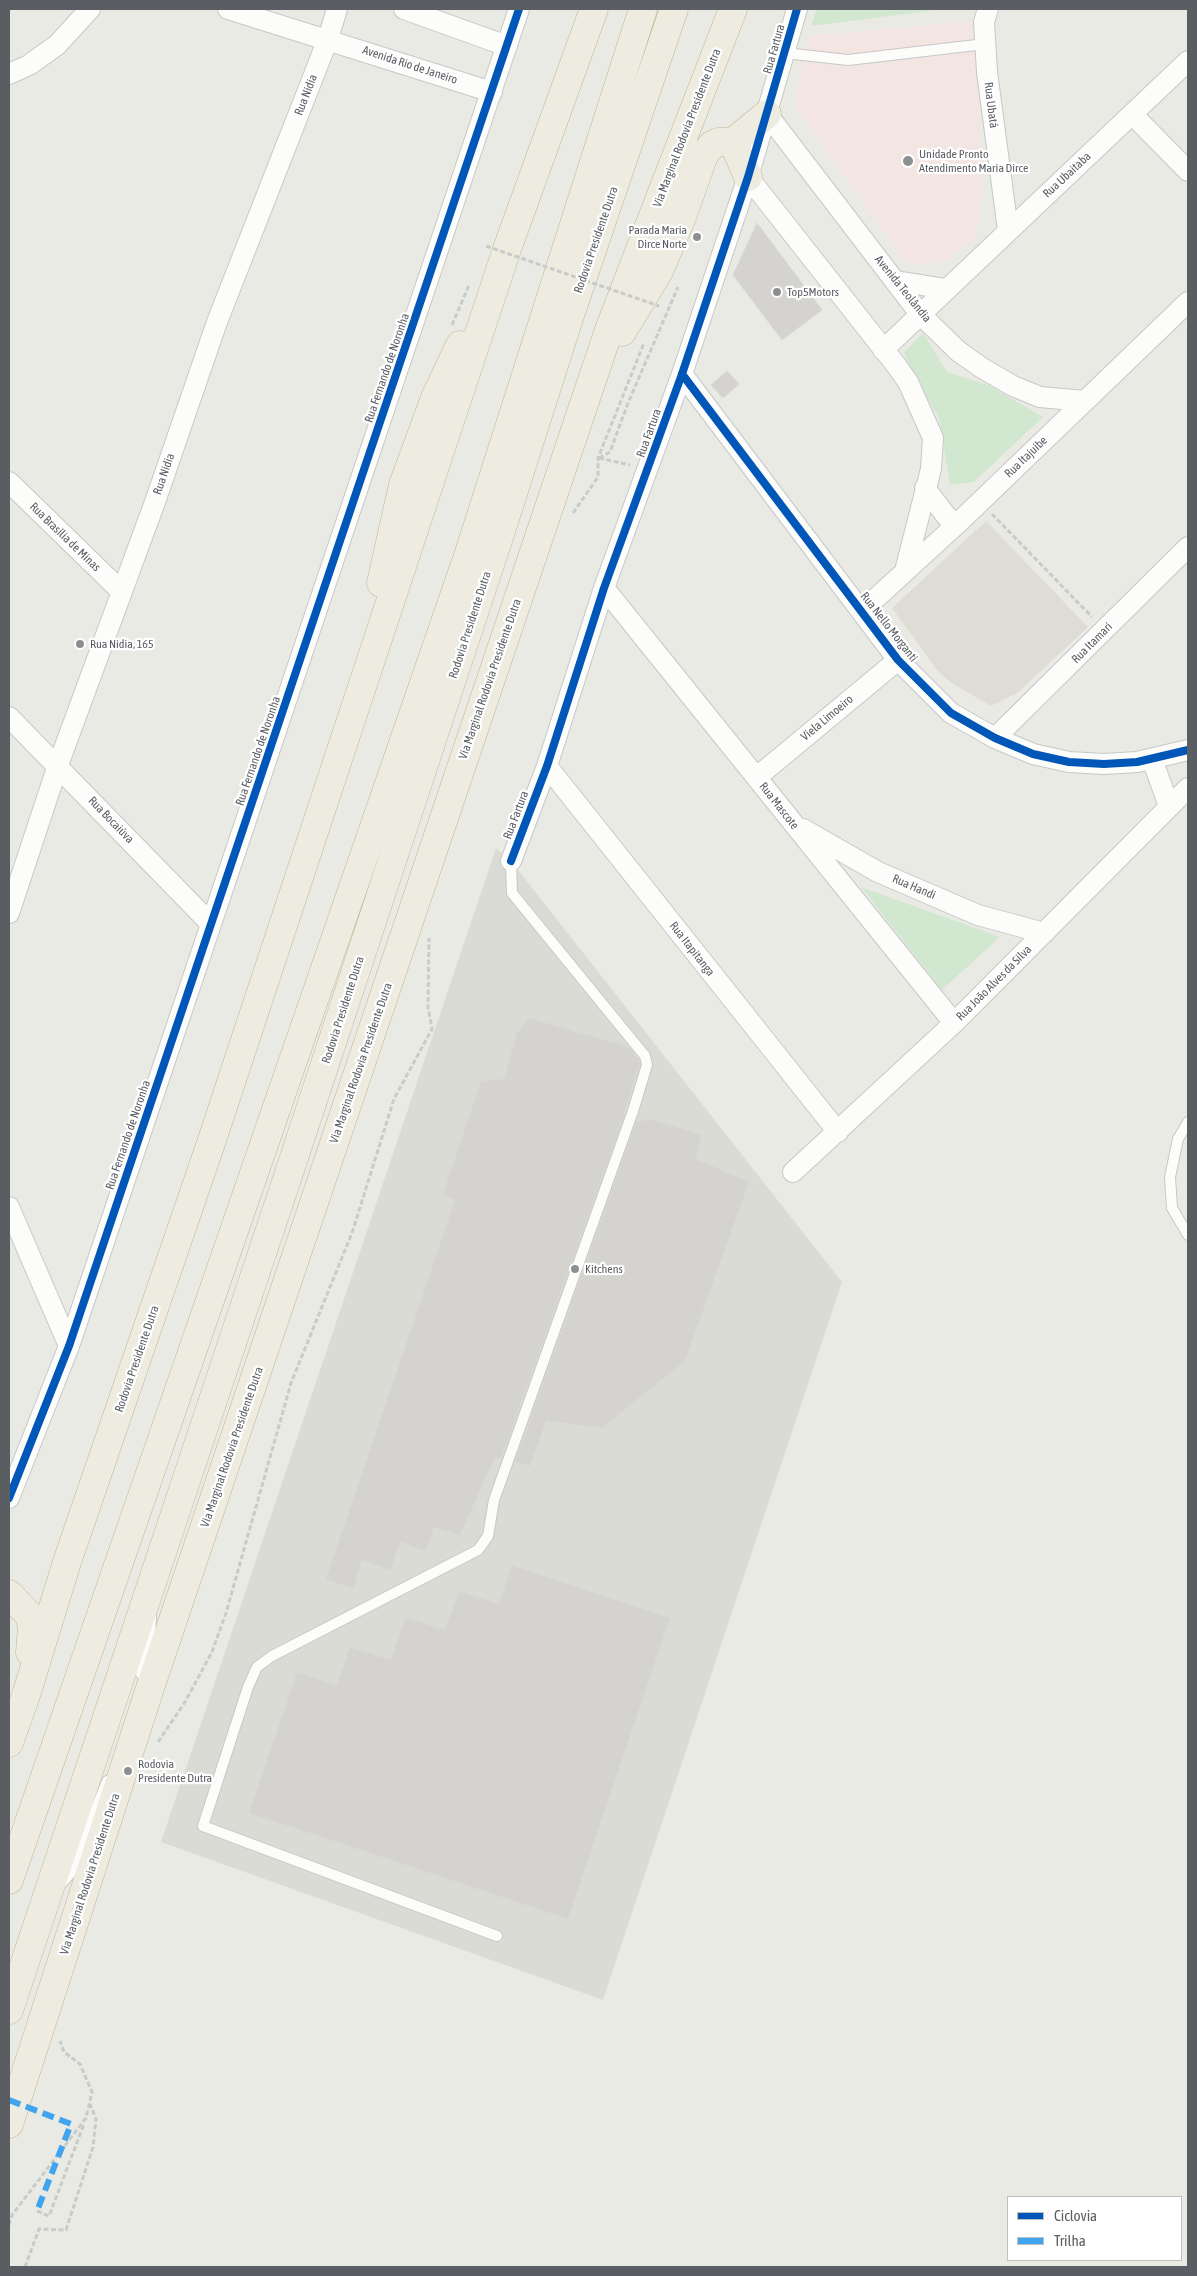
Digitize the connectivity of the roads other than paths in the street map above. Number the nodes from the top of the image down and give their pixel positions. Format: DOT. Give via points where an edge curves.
graph roads {
  1 [pos="90,9"];
  2 [pos="228,9"];
  3 [pos="337,9"];
  4 [pos="404,9"];
  5 [pos="519,9"];
  6 [pos="594,9"];
  7 [pos="643,9"];
  8 [pos="674,9"];
  9 [pos="712,9"];
  10 [pos="733,9"];
  11 [pos="797,9"];
  12 [pos="988,9"];
  13 [pos="328,39"];
  14 [pos="985,44"];
  15 [pos="507,46"];
  16 [pos="785,53"];
  17 [pos="1188,61"];
  18 [pos="9,74"];
  19 [pos="492,92"];
  20 [pos="694,112"];
  21 [pos="767,114"];
  22 [pos="1132,114"];
  23 [pos="733,142"];
  24 [pos="1188,171"];
  25 [pos="748,177"];
  26 [pos="1008,230"];
  27 [pos="896,281"];
  28 [pos="946,289"];
  29 [pos="1188,302"];
  30 [pos="920,314"];
  31 [pos="883,350"];
  32 [pos="682,374"];
  33 [pos="591,383"];
  34 [pos="1085,401"];
  35 [pos="9,482"];
  36 [pos="925,488"];
  37 [pos="957,524"];
  38 [pos="1188,547"];
  39 [pos="905,571"];
  40 [pos="604,588"];
  41 [pos="122,592"];
  42 [pos="862,611"];
  43 [pos="898,660"];
  44 [pos="9,717"];
  45 [pos="995,738"];
  46 [pos="1188,750"];
  47 [pos="1152,759"];
  48 [pos="58,765"];
  49 [pos="547,766"];
  50 [pos="757,776"];
  51 [pos="1188,788"];
  52 [pos="1169,806"];
  53 [pos="792,823"];
  54 [pos="511,861"];
  55 [pos="9,913"];
  56 [pos="211,924"];
  57 [pos="1044,932"];
  58 [pos="954,1023"];
  59 [pos="1188,1122"];
  60 [pos="838,1132"];
  61 [pos="793,1172"];
  62 [pos="9,1207"];
  63 [pos="1188,1235"];
  64 [pos="69,1346"];
  65 [pos="9,1498"];
  66 [pos="154,1575"];
  67 [pos="9,1594"];
  68 [pos="26,1695"];
  69 [pos="9,1743"];
  70 [pos="118,1751"];
  71 [pos="111,1769"];
  72 [pos="9,1880"];
  73 [pos="44,1906"];
  74 [pos="497,1936"];
  75 [pos="9,2010"];
  76 [pos="9,2124"];
  1 -- 18 [label="street" via="56,45 30,65"];
  2 -- 13 [label="street, Avenida Rio de Janeiro"];
  3 -- 13 [label="street, Rua Nidia"];
  4 -- 15 [label="street"];
  5 -- 15 [label="street, Rua Fernando de Noronha"];
  6 -- 68 [label="highway, Rodovia Presidente Dutra" via="435,398 403,485 353,718 66,1562"];
  7 -- 72 [label="highway, Rodovia Presidente Dutra" via="470,553"];
  8 -- 66 [label="highway, Rodovia Presidente Dutra"];
  9 -- 20 [label="highway" via="693,77"];
  10 -- 20 [label="highway, Via Marginal Rodovia Presidente Dutra"];
  11 -- 16 [label="street, Rua Fartura"];
  12 -- 14 [label="street, Rua Ubatá" via="984,22"];
  13 -- 19 [label="street, Avenida Rio de Janeiro"];
  13 -- 41 [label="street, Rua Nidia" via="216,322"];
  14 -- 16 [label="lane" via="848,60"];
  14 -- 26 [label="street, Rua Ubatá"];
  15 -- 19 [label="street, Rua Fernando de Noronha"];
  16 -- 21 [label="street, Rua Fartura"];
  17 -- 22 [label="street, Rua Ubaitaba"];
  19 -- 56 [label="street, Rua Fernando de Noronha"];
  20 -- 33 [label="highway, Via Marginal Rodovia Presidente Dutra"];
  21 -- 23 [label="highway"];
  21 -- 25 [label="street, Rua Fartura"];
  21 -- 27 [label="street, Avenida Teolândia"];
  22 -- 24 [label="street"];
  22 -- 26 [label="street, Rua Ubaitaba"];
  23 -- 25 [label="highway"];
  23 -- 33 [label="highway" via="718,142 704,155 659,271"];
  25 -- 31 [label="street"];
  25 -- 32 [label="street, Rua Fartura"];
  26 -- 28 [label="street, Rua Ubaitaba"];
  27 -- 28 [label="street"];
  27 -- 30 [label="street, Avenida Teolândia"];
  28 -- 30 [label="street, Rua Ubaitaba"];
  29 -- 34 [label="street, Rua Itajuibe"];
  30 -- 31 [label="street, Rua Ubaitaba"];
  30 -- 34 [label="street, Avenida Teolândia" via="958,351 1013,386 1040,397"];
  31 -- 36 [label="street" via="908,382 933,438 931,469"];
  32 -- 40 [label="street, Rua Fartura"];
  32 -- 42 [label="street, Rua Nello Morganti"];
  33 -- 76 [label="highway, Via Marginal Rodovia Presidente Dutra" via="155,1673"];
  34 -- 37 [label="street, Rua Itajuibe"];
  35 -- 41 [label="street, Rua Brasília de Minas"];
  36 -- 37 [label="street"];
  36 -- 39 [label="street"];
  37 -- 39 [label="street, Rua Itajuibe"];
  38 -- 45 [label="street, Rua Itamari"];
  39 -- 42 [label="street, Rua Itajuibe"];
  40 -- 49 [label="street, Rua Fartura"];
  40 -- 50 [label="street, Rua Mascote"];
  41 -- 48 [label="street, Rua Nidia"];
  42 -- 43 [label="street, Rua Nello Morganti"];
  43 -- 45 [label="street, Rua Nello Morganti" via="951,713"];
  43 -- 50 [label="street, Viela Limoeiro"];
  44 -- 48 [label="street, Rua Bocaiúva"];
  45 -- 47 [label="street, Rua Nello Morganti" via="1033,754 1069,762 1104,764"];
  46 -- 47 [label="street, Rua Nello Morganti"];
  47 -- 52 [label="street"];
  48 -- 55 [label="street, Rua Nidia"];
  48 -- 56 [label="street, Rua Bocaiúva"];
  49 -- 54 [label="street, Rua Fartura"];
  49 -- 60 [label="street, Rua Itapitanga"];
  50 -- 53 [label="street, Rua Mascote"];
  51 -- 52 [label="street, Rua João Alves da Silva"];
  52 -- 57 [label="street, Rua João Alves da Silva"];
  53 -- 57 [label="street, Rua Handi" via="878,872 978,915"];
  53 -- 58 [label="street, Rua Mascote"];
  54 -- 74 [label="lane" via="512,893 645,1056 647,1065 633,1111 494,1500 488,1536 478,1550 272,1656 257,1667 203,1826"];
  56 -- 64 [label="street, Rua Fernando de Noronha"];
  57 -- 58 [label="street, Rua João Alves da Silva"];
  58 -- 60 [label="street, Rua João Alves da Silva"];
  59 -- 63 [label="lane" via="1178,1139 1170,1177 1172,1208"];
  60 -- 61 [label="street, Rua João Alves da Silva"];
  62 -- 64 [label="street"];
  64 -- 65 [label="street, Rua Fernando de Noronha"];
  66 -- 70 [label="lane" via="150,1637 139,1686"];
  66 -- 73 [label="highway, Rodovia Presidente Dutra"];
  67 -- 68 [label="highway" via="29,1615 32,1627"];
  68 -- 69 [label="highway, Rodovia Presidente Dutra"];
  71 -- 73 [label="lane" via="70,1874"];
  73 -- 75 [label="highway, Rodovia Presidente Dutra"];
}
